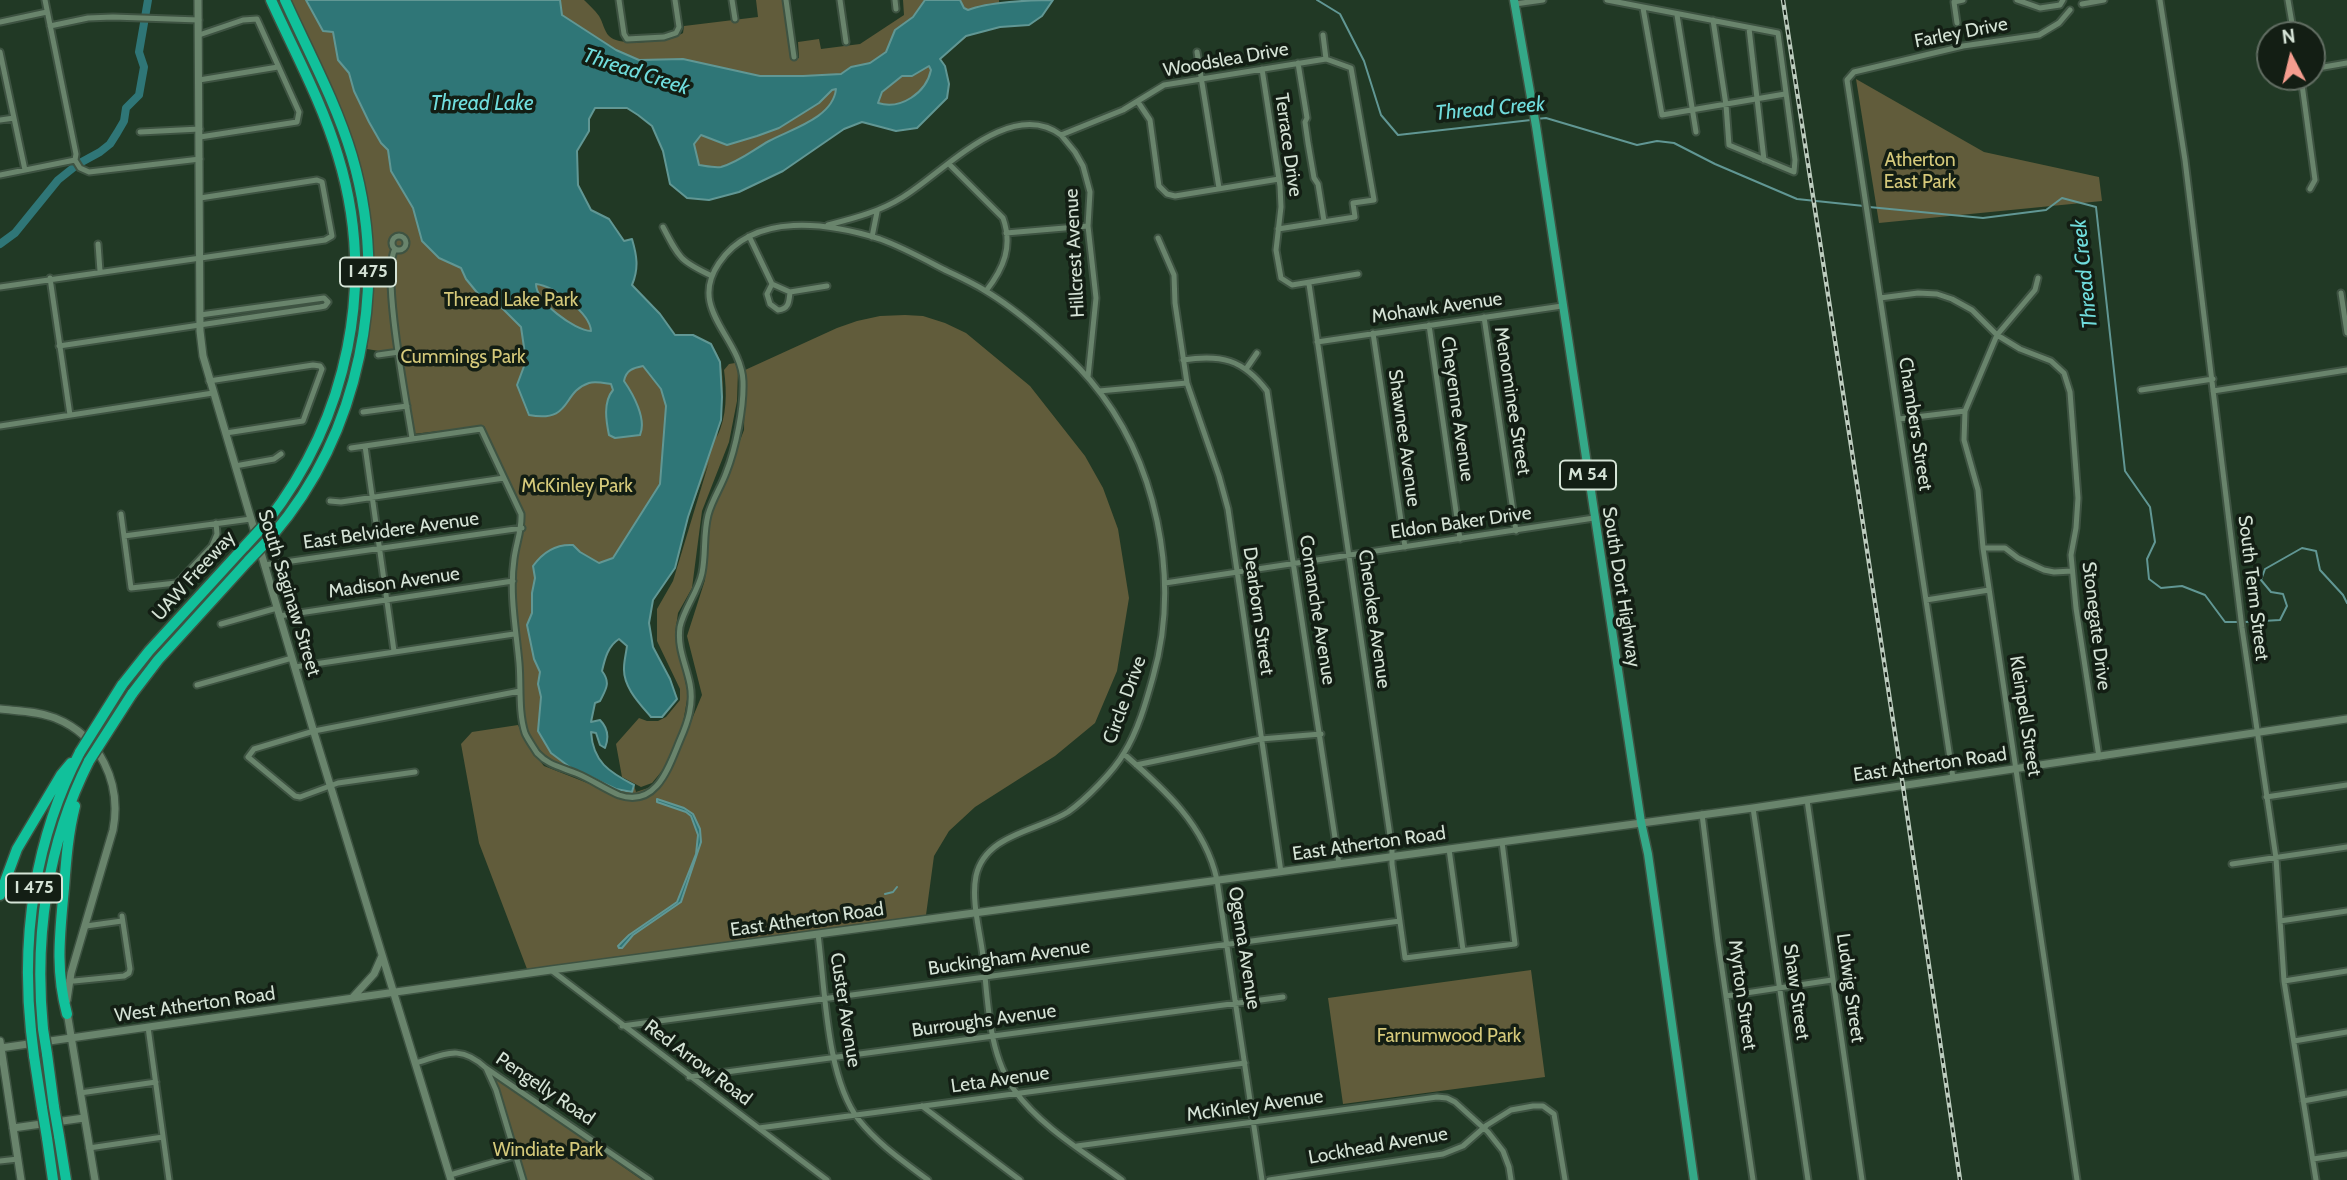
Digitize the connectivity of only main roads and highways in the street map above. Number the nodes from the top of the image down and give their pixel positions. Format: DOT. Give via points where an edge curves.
graph roads {
  1 [pos="271,0"];
  2 [pos="285,0"];
  3 [pos="1514,2"];
  4 [pos="80,752"];
  5 [pos="89,761"];
  6 [pos="0,895"];
  7 [pos="67,1014"];
  8 [pos="53,1177"];
  9 [pos="66,1179"];
  10 [pos="1694,1180"];
  1 -- 4 [label="highway, UAW Freeway / I 475, bridge" via="339,159 352,221 355,280 349,345 329,414 304,469 267,522 122,685"];
  2 -- 5 [label="highway, UAW Freeway / I 475, bridge" via="354,165 365,219 368,285 361,349 343,414 309,485 272,536 132,694"];
  3 -- 10 [label="main road, South Dort Highway / M 54" via="1651,874"];
  4 -- 6 [label="highway" via="22,840"];
  4 -- 8 [label="highway, UAW Freeway / I 475, bridge" via="51,822 36,880 27,955 31,1031"];
  5 -- 7 [label="highway" via="71,826 60,927 58,974"];
  5 -- 9 [label="highway, UAW Freeway / I 475, bridge" via="64,822 47,888 40,947 43,1029"];
}
